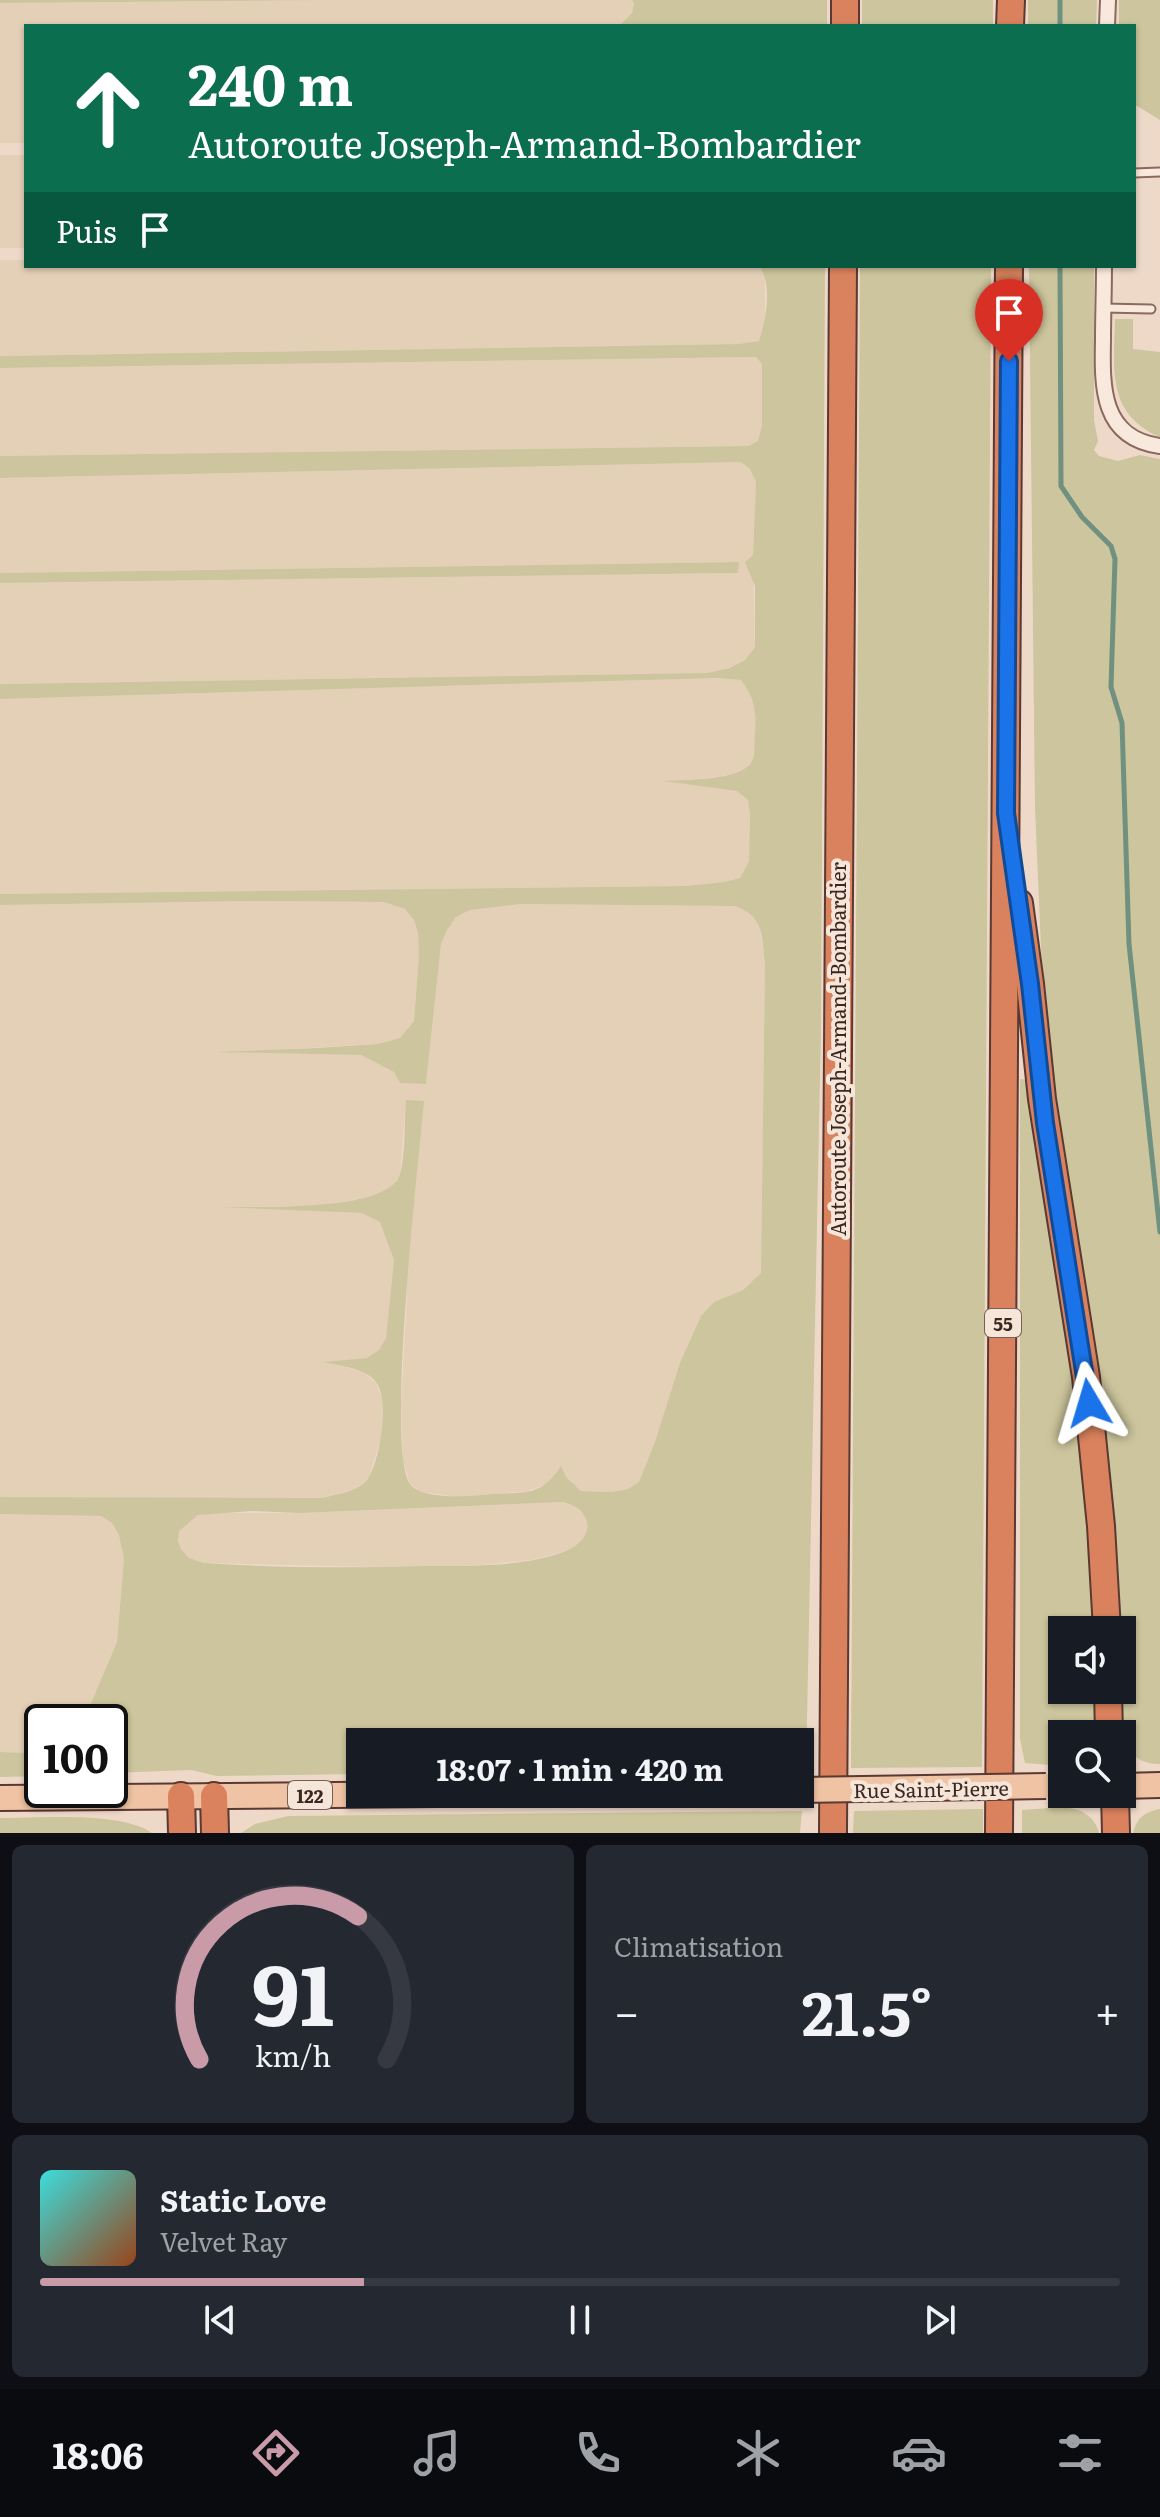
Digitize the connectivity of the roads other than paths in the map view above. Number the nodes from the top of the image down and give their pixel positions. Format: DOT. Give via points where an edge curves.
graph roads {
  1 [pos="845,0"];
  2 [pos="1011,0"];
  3 [pos="1108,0"];
  4 [pos="845,24"];
  5 [pos="1010,24"];
  6 [pos="1107,24"];
  7 [pos="1160,172"];
  8 [pos="1136,173"];
  9 [pos="843,268"];
  10 [pos="1009,268"];
  11 [pos="1104,268"];
  12 [pos="1103,308"];
  13 [pos="1151,309"];
  14 [pos="1160,446"];
  15 [pos="1006,813"];
  16 [pos="1106,1616"];
  17 [pos="834,1651"];
  18 [pos="1160,1785"];
  19 [pos="1048,1786"];
  20 [pos="1136,1786"];
  21 [pos="814,1790"];
  22 [pos="346,1795"];
  23 [pos="181,1796"];
  24 [pos="214,1796"];
  25 [pos="0,1798"];
  26 [pos="1115,1808"];
  27 [pos="182,1833"];
  28 [pos="215,1833"];
  29 [pos="817,1833"];
  30 [pos="833,1833"];
  31 [pos="999,1833"];
  32 [pos="1116,1833"];
  1 -- 4 [label="highway"];
  2 -- 5 [label="highway"];
  3 -- 6 [label="street"];
  7 -- 8 [label="lane"];
  9 -- 17 [label="highway, Autoroute Joseph-Armand-Bombardier"];
  10 -- 15 [label="highway, 55"];
  11 -- 12 [label="street"];
  12 -- 13 [label="lane"];
  12 -- 14 [label="street" via="1106,399 1121,428 1133,438"];
  15 -- 16 [label="highway" via="1042,1099 1087,1390"];
  15 -- 31 [label="highway, 55"];
  17 -- 29 [label="highway"];
  17 -- 30 [label="highway, Autoroute Joseph-Armand-Bombardier"];
  18 -- 20 [label="main road"];
  19 -- 21 [label="main road, Rue Saint-Pierre, bridge"];
  22 -- 24 [label="main road, 122"];
  23 -- 24 [label="main road, 122"];
  23 -- 25 [label="main road, 122"];
  23 -- 27 [label="highway"];
  24 -- 28 [label="highway"];
  26 -- 32 [label="highway"];
}
